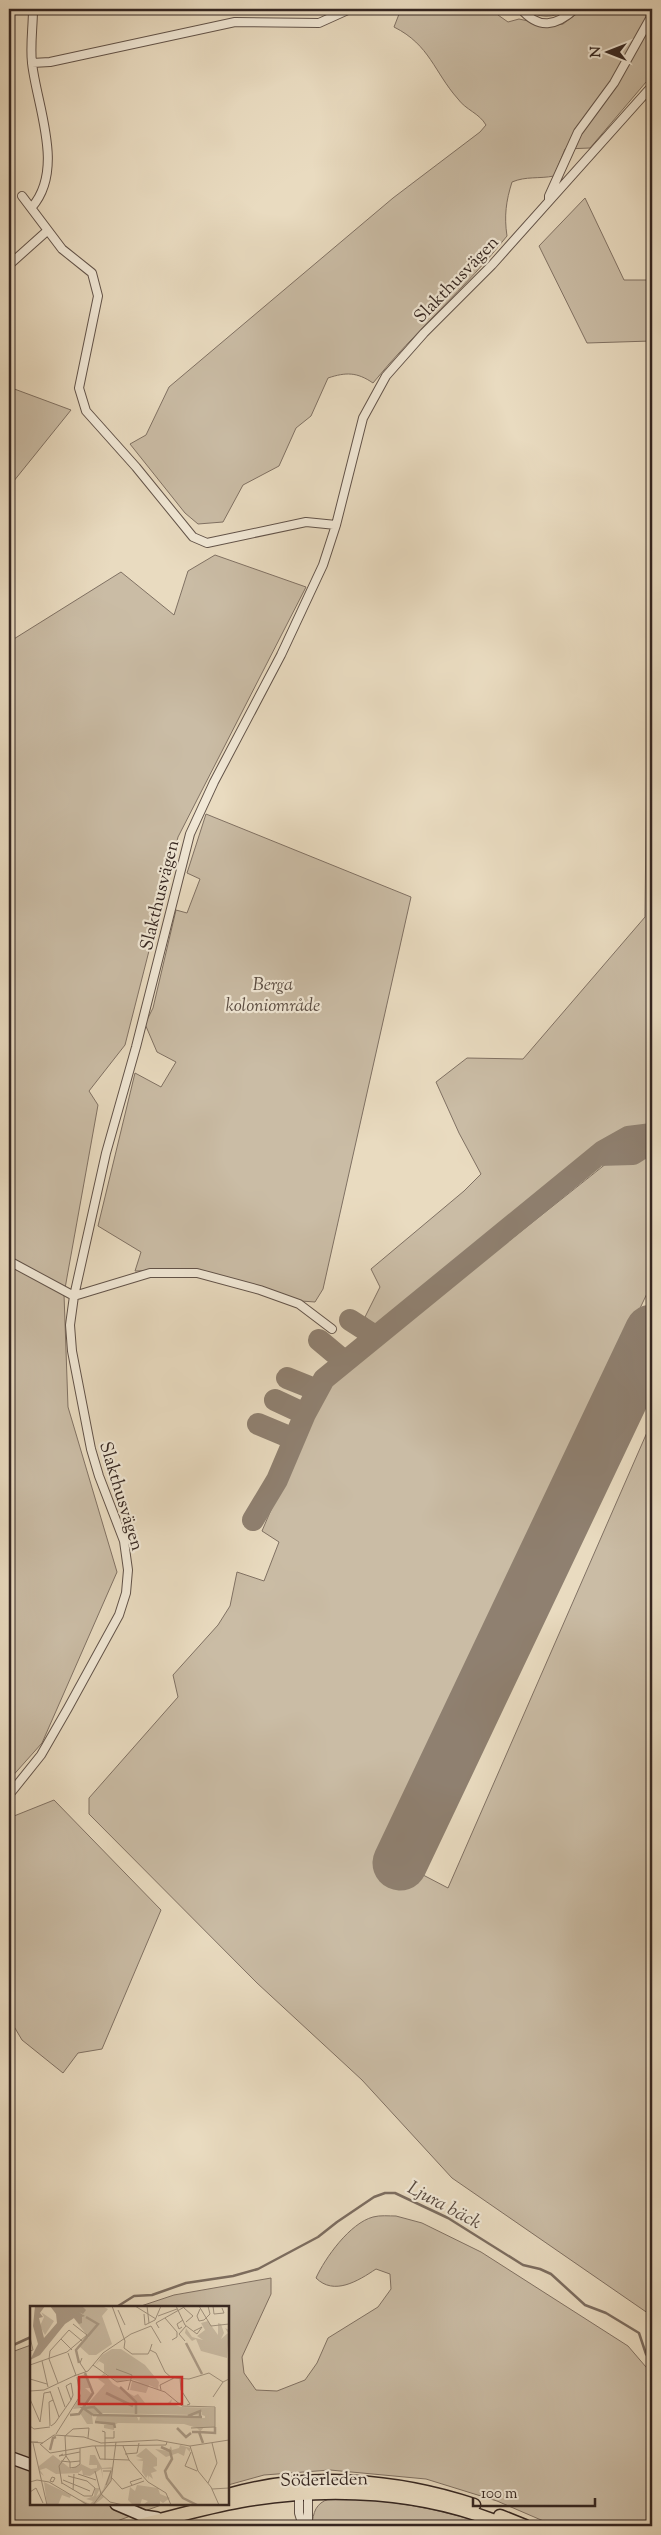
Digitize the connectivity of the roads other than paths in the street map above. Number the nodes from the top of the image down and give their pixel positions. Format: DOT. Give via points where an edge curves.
graph roads {
  1 [pos="33,9"];
  2 [pos="350,9"];
  3 [pos="521,9"];
  4 [pos="575,9"];
  5 [pos="652,15"];
  6 [pos="32,63"];
  7 [pos="652,86"];
  8 [pos="22,196"];
  9 [pos="549,202"];
  10 [pos="32,207"];
  11 [pos="47,231"];
  12 [pos="9,265"];
  13 [pos="336,524"];
  14 [pos="9,1261"];
  15 [pos="74,1296"];
  16 [pos="332,1329"];
  17 [pos="9,1795"];
  18 [pos="9,2457"];
  19 [pos="30,2465"];
  20 [pos="304,2490"];
  21 [pos="229,2495"];
  22 [pos="229,2504"];
  23 [pos="118,2505"];
  24 [pos="193,2505"];
  25 [pos="224,2505"];
  26 [pos="158,2518"];
  27 [pos="139,2526"];
  28 [pos="303,2526"];
  29 [pos="308,2526"];
  30 [pos="507,2526"];
  31 [pos="525,2526"];
  1 -- 6 [label="street"];
  2 -- 6 [label="street" via="319,23 235,22 50,62"];
  3 -- 4 [label="street" via="533,21 547,23 560,20"];
  5 -- 9 [label="street" via="614,83 578,132"];
  6 -- 10 [label="street" via="48,162 44,189"];
  7 -- 9 [label="street, Slakthusvägen"];
  8 -- 10 [label="street"];
  9 -- 13 [label="street, Slakthusvägen" via="386,376 363,418"];
  10 -- 11 [label="street"];
  11 -- 12 [label="street"];
  11 -- 13 [label="street" via="62,249 92,273 98,296 79,388 86,411 193,537 207,542 306,522"];
  13 -- 15 [label="street, Slakthusvägen" via="323,565 281,656 190,834 106,1153"];
  14 -- 15 [label="street"];
  15 -- 16 [label="street" via="150,1273 197,1274 299,1304"];
  15 -- 17 [label="street, Slakthusvägen" via="70,1325 72,1351 90,1449 124,1541 128,1570 126,1593 119,1615 55,1732"];
  18 -- 19 [label="main road"];
  20 -- 21 [label="main road, Söderleden" via="265,2487"];
  20 -- 22 [label="main road, Söderleden"];
  20 -- 28 [label="street"];
  20 -- 29 [label="street"];
  20 -- 30 [label="main road, Söderleden" via="416,2499 463,2510"];
  20 -- 31 [label="main road, Söderleden" via="375,2483 416,2489 451,2497"];
  23 -- 26 [label="main road"];
  24 -- 26 [label="main road, Söderleden"];
  25 -- 27 [label="main road, Söderleden"];
  26 -- 27 [label="main road, Söderleden"];
}
